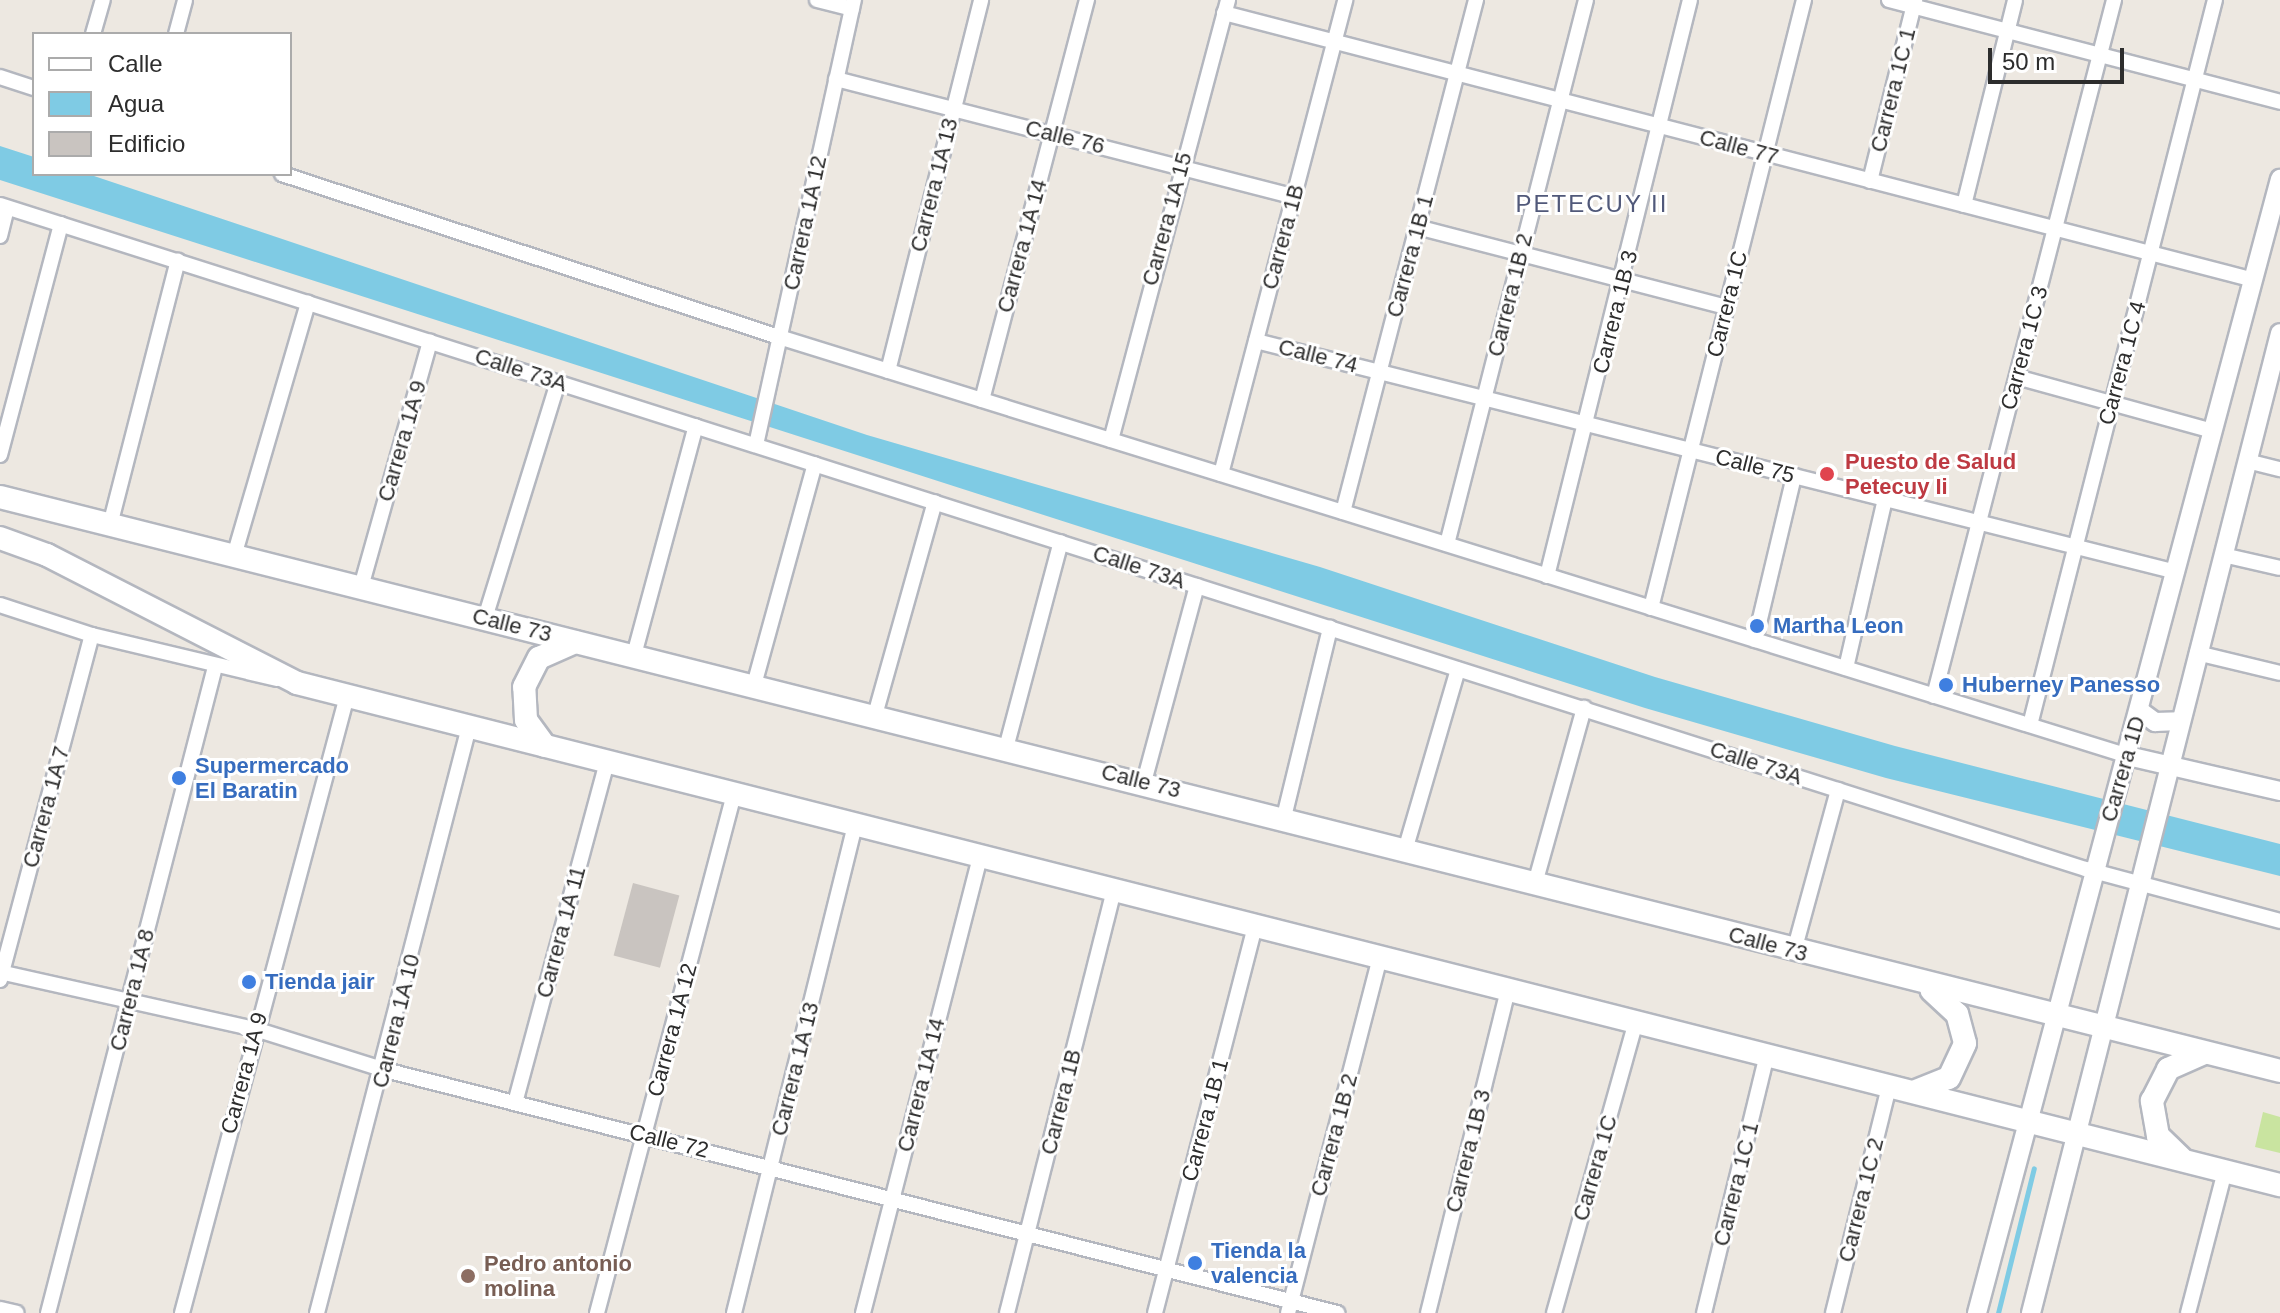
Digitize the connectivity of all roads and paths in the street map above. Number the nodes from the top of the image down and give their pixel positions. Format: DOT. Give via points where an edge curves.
graph roads {
  1 [pos="103,0"];
  2 [pos="185,0"];
  3 [pos="817,0"];
  4 [pos="981,0"];
  5 [pos="1087,0"];
  6 [pos="1345,0"];
  7 [pos="1476,0"];
  8 [pos="1586,0"];
  9 [pos="1690,0"];
  10 [pos="1804,0"];
  11 [pos="1889,0"];
  12 [pos="2015,0"];
  13 [pos="2114,0"];
  14 [pos="2215,0"];
  15 [pos="1914,3"];
  16 [pos="853,4"];
  17 [pos="1226,7"];
  18 [pos="2007,30"];
  19 [pos="94,32"];
  20 [pos="177,32"];
  21 [pos="1334,42"];
  22 [pos="2100,55"];
  23 [pos="1457,74"];
  24 [pos="0,77"];
  25 [pos="836,79"];
  26 [pos="2193,79"];
  27 [pos="32,87"];
  28 [pos="1560,100"];
  29 [pos="2280,102"];
  30 [pos="953,109"];
  31 [pos="1660,126"];
  32 [pos="1051,134"];
  33 [pos="1765,154"];
  34 [pos="1180,167"];
  35 [pos="288,176"];
  36 [pos="2280,179"];
  37 [pos="1870,181"];
  38 [pos="1293,196"];
  39 [pos="1964,205"];
  40 [pos="8,208"];
  41 [pos="56,223"];
  42 [pos="1417,227"];
  43 [pos="2055,228"];
  44 [pos="0,236"];
  45 [pos="2152,253"];
  46 [pos="1521,254"];
  47 [pos="178,261"];
  48 [pos="1623,280"];
  49 [pos="2254,280"];
  50 [pos="308,303"];
  51 [pos="1727,307"];
  52 [pos="2280,333"];
  53 [pos="430,341"];
  54 [pos="1256,341"];
  55 [pos="778,344"];
  56 [pos="2276,369"];
  57 [pos="888,371"];
  58 [pos="1380,372"];
  59 [pos="2017,377"];
  60 [pos="558,382"];
  61 [pos="1484,398"];
  62 [pos="982,400"];
  63 [pos="2111,403"];
  64 [pos="1587,424"];
  65 [pos="696,426"];
  66 [pos="2213,431"];
  67 [pos="757,440"];
  68 [pos="1111,440"];
  69 [pos="1691,450"];
  70 [pos="0,455"];
  71 [pos="2247,461"];
  72 [pos="815,464"];
  73 [pos="2280,469"];
  74 [pos="1221,474"];
  75 [pos="1794,476"];
  76 [pos="0,497"];
  77 [pos="1885,499"];
  78 [pos="935,502"];
  79 [pos="1343,512"];
  80 [pos="1979,523"];
  81 [pos="110,525"];
  82 [pos="0,538"];
  83 [pos="1061,542"];
  84 [pos="1447,544"];
  85 [pos="2075,547"];
  86 [pos="2223,555"];
  87 [pos="234,556"];
  88 [pos="2280,568"];
  89 [pos="2176,572"];
  90 [pos="1547,576"];
  91 [pos="1197,586"];
  92 [pos="361,587"];
  93 [pos="0,605"];
  94 [pos="1651,608"];
  95 [pos="485,618"];
  96 [pos="1330,628"];
  97 [pos="92,635"];
  98 [pos="1755,640"];
  99 [pos="584,643"];
  100 [pos="2197,653"];
  101 [pos="634,655"];
  102 [pos="215,667"];
  103 [pos="1846,668"];
  104 [pos="1458,669"];
  105 [pos="2280,673"];
  106 [pos="297,683"];
  107 [pos="754,685"];
  108 [pos="347,696"];
  109 [pos="1934,696"];
  110 [pos="1584,708"];
  111 [pos="2140,711"];
  112 [pos="875,715"];
  113 [pos="2180,721"];
  114 [pos="2030,725"];
  115 [pos="469,727"];
  116 [pos="545,746"];
  117 [pos="1006,748"];
  118 [pos="2128,756"];
  119 [pos="607,762"];
  120 [pos="2168,764"];
  121 [pos="1144,782"];
  122 [pos="1838,790"];
  123 [pos="2280,791"];
  124 [pos="734,794"];
  125 [pos="1284,817"];
  126 [pos="855,825"];
  127 [pos="1406,847"];
  128 [pos="980,856"];
  129 [pos="2094,871"];
  130 [pos="1536,880"];
  131 [pos="2139,883"];
  132 [pos="1114,890"];
  133 [pos="2280,921"];
  134 [pos="1255,926"];
  135 [pos="1794,951"];
  136 [pos="1380,957"];
  137 [pos="1,975"];
  138 [pos="1927,985"];
  139 [pos="1508,990"];
  140 [pos="129,1000"];
  141 [pos="2054,1017"];
  142 [pos="1636,1022"];
  143 [pos="255,1029"];
  144 [pos="2103,1029"];
  145 [pos="2209,1053"];
  146 [pos="1767,1055"];
  147 [pos="385,1070"];
  148 [pos="2280,1071"];
  149 [pos="1896,1088"];
  150 [pos="515,1103"];
  151 [pos="2027,1121"];
  152 [pos="2076,1134"];
  153 [pos="644,1135"];
  154 [pos="2184,1160"];
  155 [pos="770,1167"];
  156 [pos="2225,1171"];
  157 [pos="2280,1185"];
  158 [pos="893,1198"];
  159 [pos="1027,1232"];
  160 [pos="1167,1268"];
  161 [pos="1289,1307"];
  162 [pos="0,1309"];
  163 [pos="17,1313"];
  164 [pos="48,1313"];
  165 [pos="182,1313"];
  166 [pos="317,1313"];
  167 [pos="597,1313"];
  168 [pos="734,1313"];
  169 [pos="863,1313"];
  170 [pos="1007,1313"];
  171 [pos="1155,1313"];
  172 [pos="1337,1313"];
  173 [pos="1428,1313"];
  174 [pos="1554,1313"];
  175 [pos="1704,1313"];
  176 [pos="1833,1313"];
  177 [pos="1977,1313"];
  178 [pos="2031,1313"];
  179 [pos="2188,1313"];
  1 -- 19 [label="street"];
  2 -- 20 [label="street"];
  3 -- 16 [label="street"];
  4 -- 30 [label="street, Carrera 1A 13"];
  5 -- 32 [label="street, Carrera 1A 14"];
  6 -- 21 [label="street, Carrera 1B"];
  7 -- 23 [label="street, Carrera 1B 1"];
  8 -- 28 [label="street, Carrera 1B 2"];
  9 -- 31 [label="street, Carrera 1B 3"];
  10 -- 33 [label="street, Carrera 1C"];
  11 -- 15 [label="street"];
  12 -- 18 [label="street"];
  13 -- 22 [label="street, Carrera 1C 3"];
  14 -- 26 [label="street, Carrera 1C 4"];
  15 -- 18 [label="street"];
  15 -- 37 [label="street, Carrera 1C 1"];
  16 -- 25 [label="street, Carrera 1A 12"];
  17 -- 21 [label="street, Calle 77"];
  17 -- 34 [label="street, Carrera 1A 15"];
  18 -- 22 [label="street"];
  18 -- 39 [label="street"];
  21 -- 23 [label="street, Calle 77"];
  21 -- 38 [label="street, Carrera 1B"];
  22 -- 26 [label="street"];
  22 -- 43 [label="street, Carrera 1C 3"];
  23 -- 28 [label="street, Calle 77"];
  23 -- 42 [label="street, Carrera 1B 1"];
  24 -- 27 [label="street"];
  25 -- 30 [label="street, Calle 76"];
  25 -- 55 [label="street, Carrera 1A 12"];
  26 -- 29 [label="street"];
  26 -- 45 [label="street, Carrera 1C 4"];
  28 -- 31 [label="street, Calle 77"];
  28 -- 46 [label="street, Carrera 1B 2"];
  30 -- 32 [label="street, Calle 76"];
  30 -- 57 [label="street, Carrera 1A 13"];
  31 -- 33 [label="street, Calle 77"];
  31 -- 48 [label="street, Carrera 1B 3"];
  32 -- 34 [label="street, Calle 76"];
  32 -- 62 [label="street, Carrera 1A 14"];
  33 -- 37 [label="street, Calle 77"];
  33 -- 51 [label="street, Carrera 1C"];
  34 -- 38 [label="street, Calle 76"];
  34 -- 68 [label="street, Carrera 1A 15"];
  35 -- 55 [label="street"];
  36 -- 49 [label="street, Carrera 1D"];
  37 -- 39 [label="street, Calle 77"];
  38 -- 54 [label="street, Carrera 1B"];
  39 -- 43 [label="street, Calle 77"];
  40 -- 41 [label="street, Calle 73A"];
  40 -- 44 [label="street"];
  41 -- 47 [label="street, Calle 73A"];
  41 -- 70 [label="street"];
  42 -- 46 [label="street"];
  42 -- 58 [label="street, Carrera 1B 1"];
  43 -- 45 [label="street, Calle 77"];
  43 -- 59 [label="street, Carrera 1C 3"];
  45 -- 49 [label="street, Calle 77"];
  45 -- 63 [label="street, Carrera 1C 4"];
  46 -- 48 [label="street"];
  46 -- 61 [label="street, Carrera 1B 2"];
  47 -- 50 [label="street, Calle 73A"];
  47 -- 81 [label="street"];
  48 -- 51 [label="street"];
  48 -- 64 [label="street, Carrera 1B 3"];
  49 -- 66 [label="street, Carrera 1D"];
  50 -- 53 [label="street, Calle 73A"];
  50 -- 87 [label="street"];
  51 -- 69 [label="street, Carrera 1C"];
  52 -- 56 [label="street, Carrera 1D"];
  53 -- 60 [label="street, Calle 73A"];
  53 -- 92 [label="street, Carrera 1A 9"];
  54 -- 58 [label="street, Calle 74"];
  54 -- 74 [label="street, Carrera 1B"];
  55 -- 57 [label="street"];
  55 -- 67 [label="street, Carrera 1A 12"];
  56 -- 71 [label="street, Carrera 1D"];
  57 -- 62 [label="street"];
  58 -- 61 [label="street, Calle 75"];
  58 -- 79 [label="street, Carrera 1B 1"];
  59 -- 63 [label="street"];
  59 -- 80 [label="street, Carrera 1C 3"];
  60 -- 65 [label="street, Calle 73A"];
  60 -- 95 [label="street"];
  61 -- 64 [label="street, Calle 75"];
  61 -- 84 [label="street, Carrera 1B 2"];
  62 -- 68 [label="street"];
  63 -- 66 [label="street"];
  63 -- 85 [label="street, Carrera 1C 4"];
  64 -- 69 [label="street, Calle 75"];
  64 -- 90 [label="street, Carrera 1B 3"];
  65 -- 67 [label="street, Calle 73A"];
  65 -- 101 [label="street"];
  66 -- 89 [label="street, Carrera 1D"];
  67 -- 72 [label="street, Calle 73A"];
  68 -- 74 [label="street"];
  69 -- 75 [label="street, Calle 75"];
  69 -- 94 [label="street, Carrera 1C"];
  71 -- 73 [label="street"];
  71 -- 86 [label="street, Carrera 1D"];
  72 -- 78 [label="street, Calle 73A"];
  72 -- 107 [label="street"];
  74 -- 79 [label="street"];
  75 -- 77 [label="street, Calle 75"];
  75 -- 98 [label="street"];
  76 -- 81 [label="main road, Calle 73"];
  77 -- 80 [label="street, Calle 75"];
  77 -- 103 [label="street"];
  78 -- 83 [label="street, Calle 73A"];
  78 -- 112 [label="street"];
  79 -- 84 [label="street"];
  80 -- 85 [label="street, Calle 75"];
  80 -- 109 [label="street, Carrera 1C 3"];
  81 -- 87 [label="main road, Calle 73"];
  82 -- 106 [label="main road" via="47,555"];
  83 -- 91 [label="street, Calle 73A"];
  83 -- 117 [label="street"];
  84 -- 90 [label="street"];
  85 -- 89 [label="street, Calle 75"];
  85 -- 114 [label="street, Carrera 1C 4"];
  86 -- 88 [label="street"];
  86 -- 100 [label="street, Carrera 1D"];
  87 -- 92 [label="main road, Calle 73"];
  89 -- 111 [label="street, Carrera 1D"];
  90 -- 94 [label="street"];
  91 -- 96 [label="street, Calle 73A"];
  91 -- 121 [label="street"];
  92 -- 95 [label="main road, Calle 73"];
  93 -- 97 [label="street"];
  94 -- 98 [label="street"];
  95 -- 99 [label="main road, Calle 73"];
  96 -- 104 [label="street, Calle 73A"];
  96 -- 125 [label="street"];
  97 -- 102 [label="street"];
  97 -- 137 [label="street, Carrera 1A 7"];
  98 -- 103 [label="street"];
  99 -- 101 [label="main road, Calle 73"];
  99 -- 116 [label="main road" via="552,647 526,679 526,720"];
  100 -- 105 [label="street"];
  100 -- 113 [label="street, Carrera 1D"];
  101 -- 107 [label="main road, Calle 73"];
  102 -- 106 [label="street"];
  102 -- 140 [label="street, Carrera 1A 8"];
  103 -- 109 [label="street"];
  104 -- 110 [label="street, Calle 73A"];
  104 -- 127 [label="street"];
  106 -- 108 [label="main road"];
  107 -- 112 [label="main road, Calle 73"];
  108 -- 115 [label="main road"];
  108 -- 143 [label="street, Carrera 1A 9"];
  109 -- 114 [label="street"];
  110 -- 122 [label="street, Calle 73A"];
  110 -- 130 [label="street"];
  111 -- 113 [label="street" via="2155,722"];
  111 -- 118 [label="street, Carrera 1D"];
  112 -- 117 [label="main road, Calle 73"];
  113 -- 120 [label="street, Carrera 1D"];
  114 -- 118 [label="street"];
  115 -- 116 [label="main road"];
  115 -- 147 [label="street, Carrera 1A 10"];
  116 -- 119 [label="main road"];
  117 -- 121 [label="main road, Calle 73"];
  118 -- 120 [label="street"];
  118 -- 129 [label="street, Carrera 1D"];
  119 -- 124 [label="main road"];
  119 -- 150 [label="street, Carrera 1A 11"];
  120 -- 123 [label="street"];
  120 -- 131 [label="street, Carrera 1D"];
  121 -- 125 [label="main road, Calle 73"];
  122 -- 129 [label="street, Calle 73A"];
  122 -- 135 [label="street"];
  124 -- 126 [label="main road"];
  124 -- 153 [label="street, Carrera 1A 12"];
  125 -- 127 [label="main road, Calle 73"];
  126 -- 128 [label="main road"];
  126 -- 155 [label="street, Carrera 1A 13"];
  127 -- 130 [label="main road, Calle 73"];
  128 -- 132 [label="main road"];
  128 -- 158 [label="street, Carrera 1A 14"];
  129 -- 131 [label="street, Calle 73A"];
  129 -- 141 [label="street, Carrera 1D"];
  130 -- 135 [label="main road, Calle 73"];
  131 -- 133 [label="street, Calle 73A"];
  131 -- 144 [label="street, Carrera 1D"];
  132 -- 134 [label="main road"];
  132 -- 159 [label="street, Carrera 1B"];
  134 -- 136 [label="main road"];
  134 -- 160 [label="street, Carrera 1B 1"];
  135 -- 138 [label="main road, Calle 73"];
  136 -- 139 [label="main road"];
  136 -- 161 [label="street, Carrera 1B 2"];
  137 -- 140 [label="street, Calle 72"];
  138 -- 141 [label="main road, Calle 73"];
  138 -- 149 [label="main road" via="1957,1014 1963,1053 1941,1084 1922,1092"];
  139 -- 142 [label="main road"];
  139 -- 173 [label="street, Carrera 1B 3"];
  140 -- 143 [label="street, Calle 72"];
  140 -- 164 [label="street, Carrera 1A 8"];
  141 -- 144 [label="main road, Calle 73"];
  141 -- 151 [label="street, Carrera 1D"];
  142 -- 146 [label="main road"];
  142 -- 174 [label="street, Carrera 1C"];
  143 -- 147 [label="street, Calle 72"];
  143 -- 165 [label="street, Carrera 1A 9"];
  144 -- 145 [label="main road, Calle 73"];
  144 -- 152 [label="street, Carrera 1D"];
  145 -- 148 [label="main road, Calle 73"];
  145 -- 154 [label="main road" via="2175,1063 2154,1092 2158,1136"];
  146 -- 149 [label="main road"];
  146 -- 175 [label="street, Carrera 1C 1"];
  147 -- 150 [label="street, Calle 72"];
  147 -- 166 [label="street, Carrera 1A 10"];
  149 -- 151 [label="main road"];
  149 -- 176 [label="street, Carrera 1C 2"];
  150 -- 153 [label="street, Calle 72"];
  151 -- 152 [label="main road"];
  151 -- 177 [label="street, Carrera 1D"];
  152 -- 154 [label="main road"];
  152 -- 178 [label="street, Carrera 1D"];
  153 -- 155 [label="street, Calle 72"];
  153 -- 167 [label="street, Carrera 1A 12"];
  154 -- 156 [label="main road"];
  155 -- 158 [label="street, Calle 72"];
  155 -- 168 [label="street, Carrera 1A 13"];
  156 -- 157 [label="main road"];
  156 -- 179 [label="street"];
  158 -- 159 [label="street, Calle 72"];
  158 -- 169 [label="street, Carrera 1A 14"];
  159 -- 160 [label="street, Calle 72"];
  159 -- 170 [label="street, Carrera 1B"];
  160 -- 161 [label="street, Calle 72"];
  160 -- 171 [label="street, Carrera 1B 1"];
  161 -- 172 [label="street, Calle 72"];
  162 -- 163 [label="street"];
}
